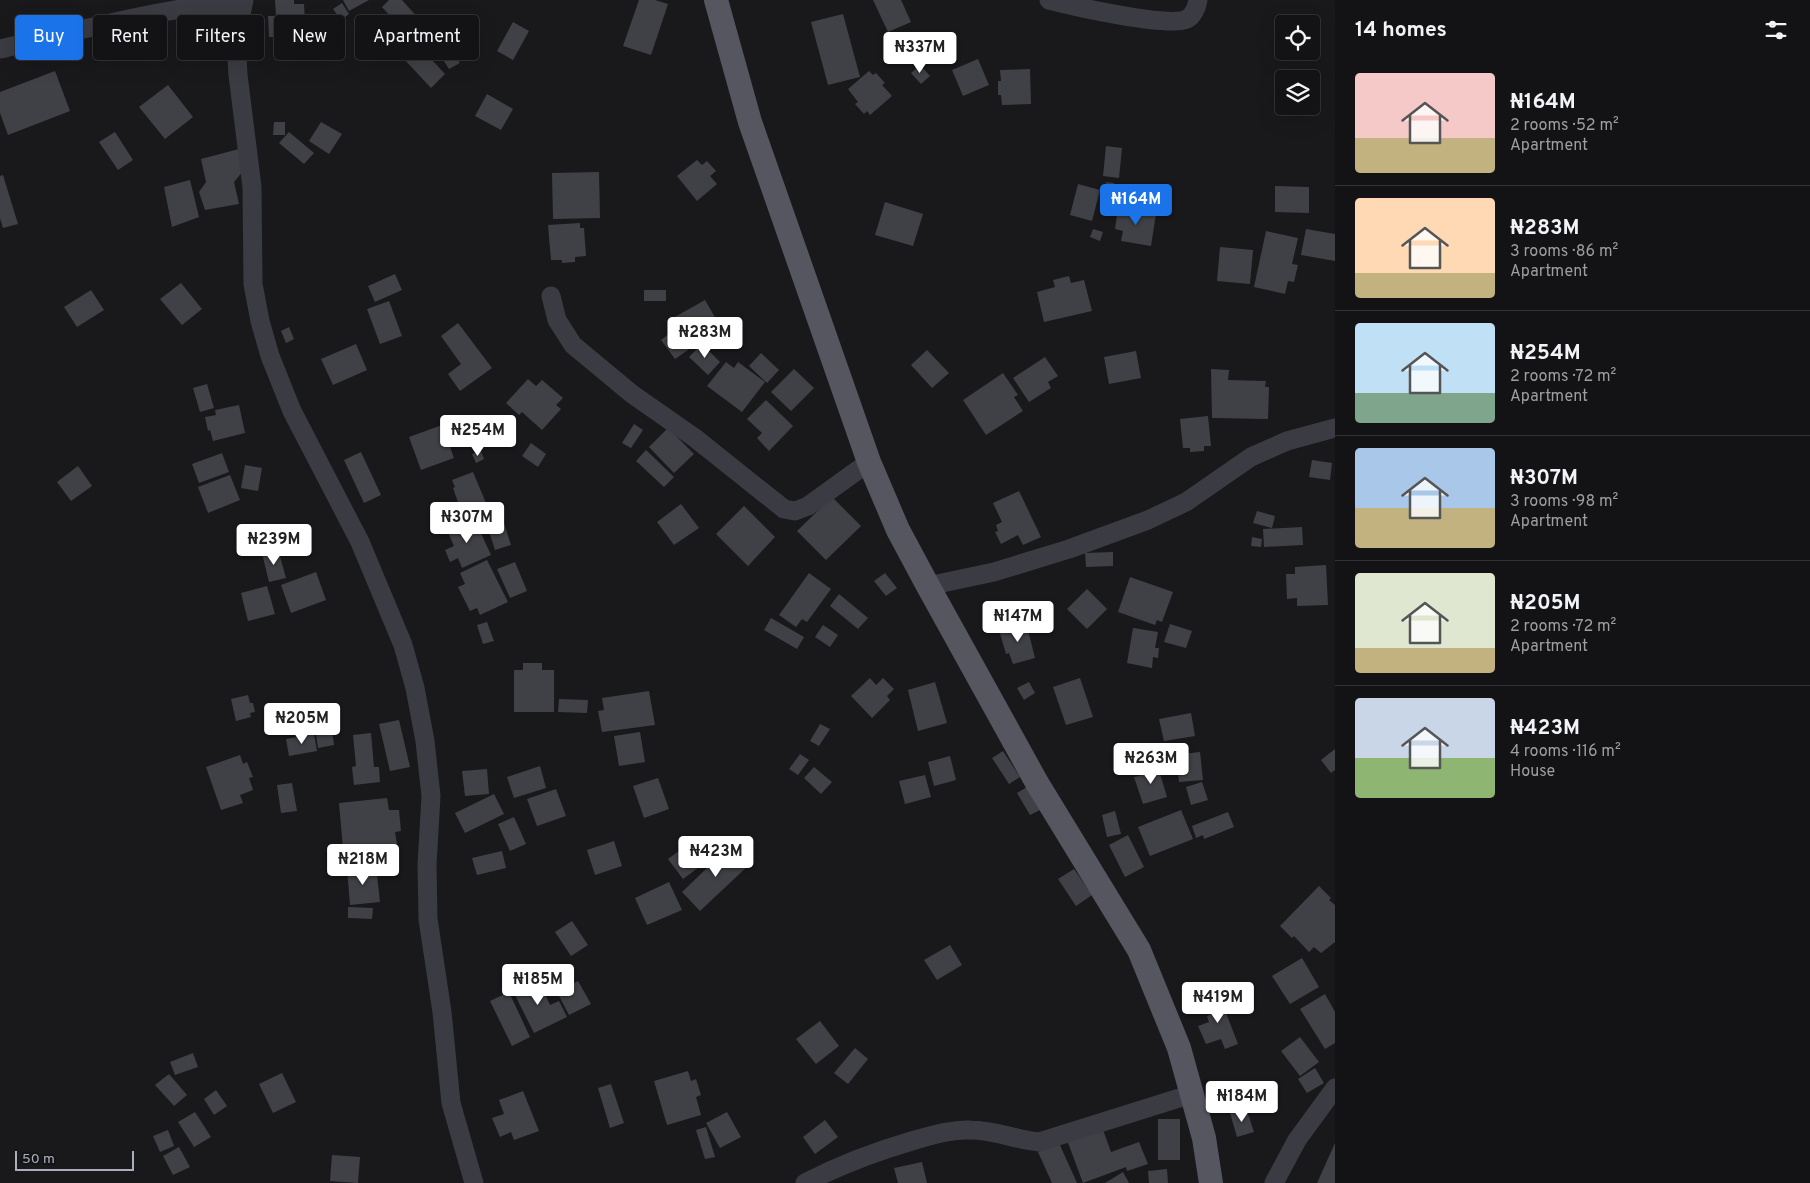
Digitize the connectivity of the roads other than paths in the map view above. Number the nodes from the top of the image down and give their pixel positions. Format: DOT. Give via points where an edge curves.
graph roads {
  1 [pos="716,0"];
  2 [pos="1050,0"];
  3 [pos="1198,0"];
  4 [pos="234,3"];
  5 [pos="0,48"];
  6 [pos="551,296"];
  7 [pos="1335,428"];
  8 [pos="869,462"];
  9 [pos="928,586"];
  10 [pos="1335,1088"];
  11 [pos="1192,1094"];
  12 [pos="474,1183"];
  13 [pos="805,1183"];
  14 [pos="1211,1183"];
  15 [pos="1274,1183"];
  1 -- 8 [label="main road" via="750,122"];
  2 -- 3 [label="street" via="1167,22 1187,19 1197,8"];
  4 -- 5 [label="street" via="134,17"];
  4 -- 12 [label="street" via="238,75 252,187 253,284 260,320 270,356 292,411 360,542 403,645 415,688 431,796 428,919 451,1102"];
  6 -- 8 [label="street" via="557,320 574,344 632,394 695,438 784,509 795,511 808,506"];
  7 -- 9 [label="street" via="1287,441 1251,457 1186,502 1148,520 994,572"];
  8 -- 9 [label="main road" via="898,530"];
  9 -- 11 [label="main road" via="1038,782 1139,950 1179,1048"];
  10 -- 15 [label="street" via="1297,1140"];
  11 -- 13 [label="street" via="1039,1142 992,1131 939,1133 876,1151"];
  11 -- 14 [label="main road" via="1204,1138"];
}
